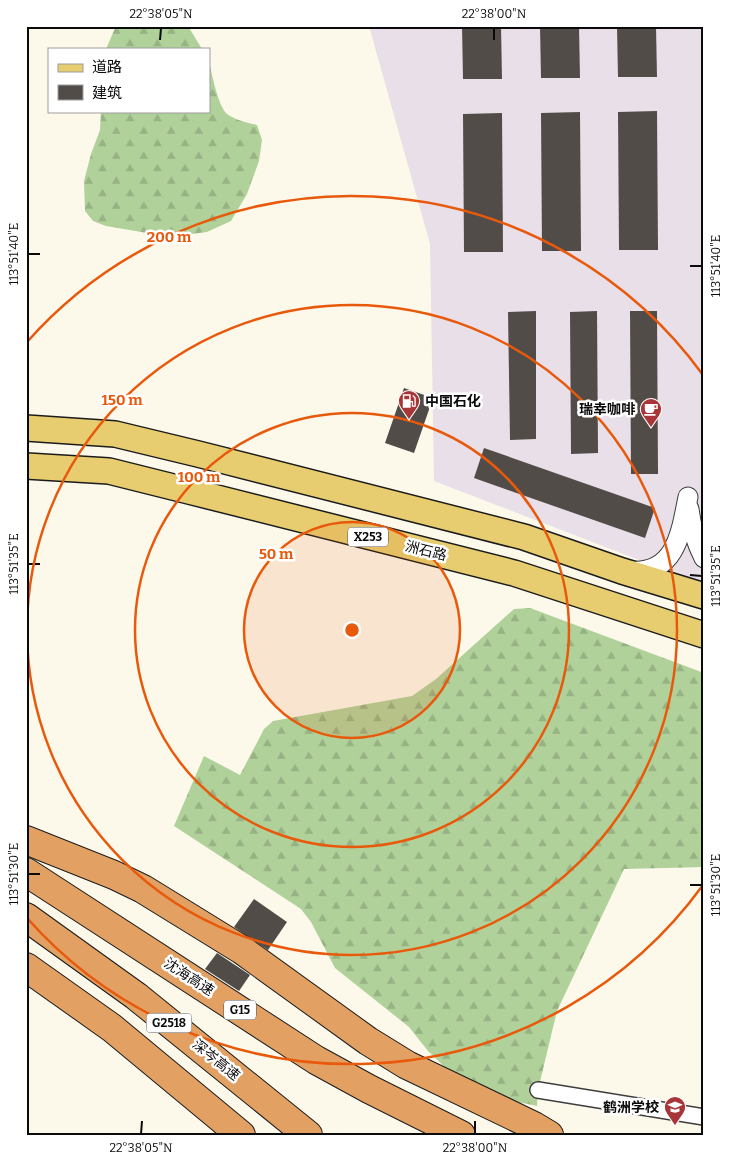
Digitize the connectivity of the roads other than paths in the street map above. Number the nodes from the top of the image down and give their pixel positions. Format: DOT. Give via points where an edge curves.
graph roads {
  1 [pos="26,428"];
  2 [pos="26,466"];
  3 [pos="704,558"];
  4 [pos="622,571"];
  5 [pos="704,596"];
  6 [pos="704,635"];
  7 [pos="26,840"];
  8 [pos="26,872"];
  9 [pos="26,917"];
  10 [pos="26,967"];
  11 [pos="26,982"];
  12 [pos="538,1090"];
  13 [pos="704,1117"];
  14 [pos="230,1135"];
  15 [pos="242,1135"];
  16 [pos="308,1135"];
  17 [pos="461,1135"];
  18 [pos="549,1135"];
  1 -- 4 [label="main road" via="115,434 524,537"];
  2 -- 6 [label="main road, 洲石路 / X253" via="109,471 514,574"];
  3 -- 4 [label="street" via="690,520 688,497 677,546 667,558 654,568"];
  4 -- 5 [label="main road"];
  7 -- 18 [label="highway" via="143,889 242,950 368,1041 407,1065"];
  8 -- 17 [label="highway, 沈海高速 / G15" via="316,1060"];
  9 -- 16 [label="highway, 深岑高速 / G2518" via="136,996"];
  10 -- 15 [label="highway" via="112,1028"];
  11 -- 14 [label="highway" via="72,1007"];
  12 -- 13 [label="street"];
}
